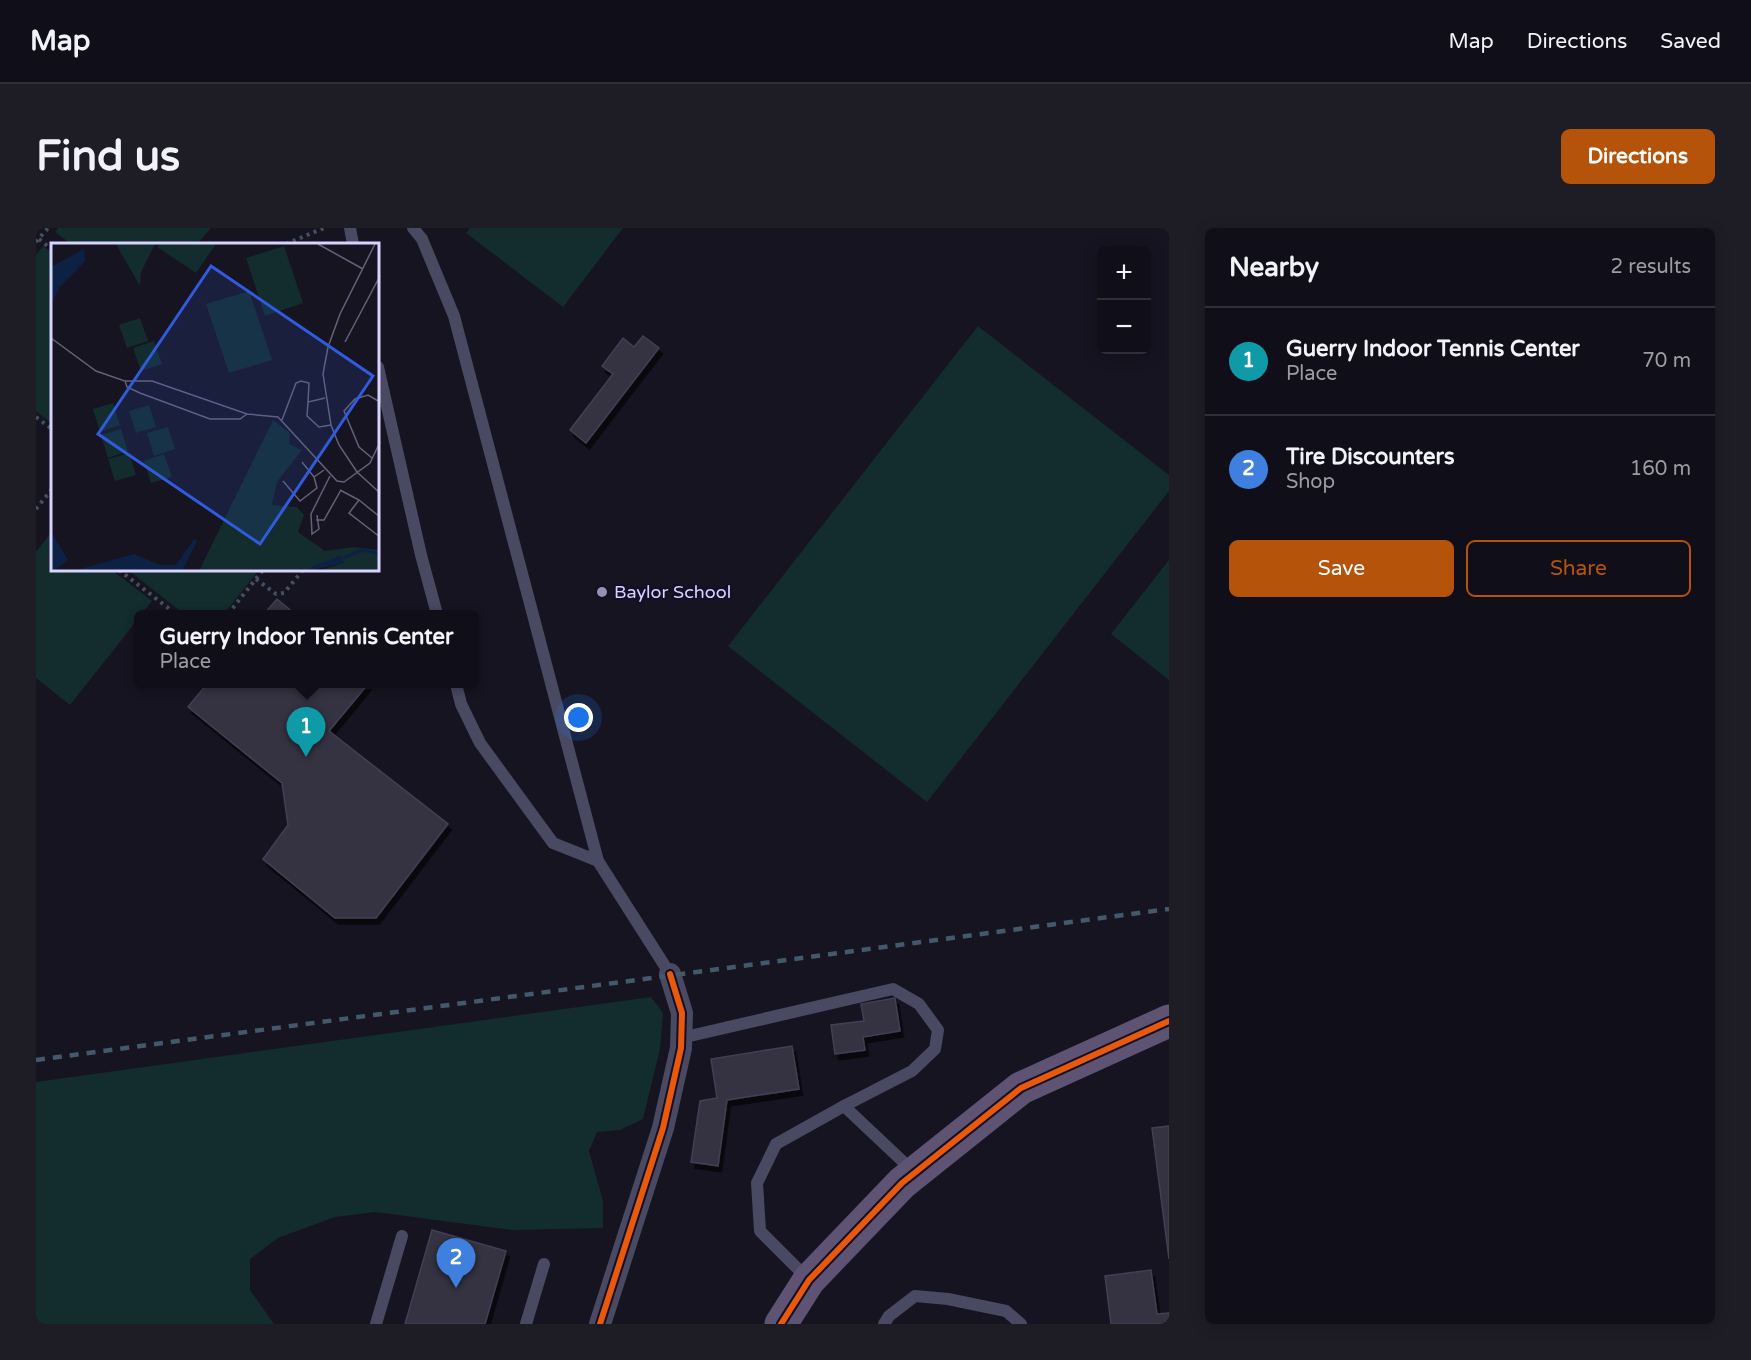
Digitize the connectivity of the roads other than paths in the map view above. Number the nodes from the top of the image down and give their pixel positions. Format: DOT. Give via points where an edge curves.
graph roads {
  1 [pos="350,228"];
  2 [pos="413,228"];
  3 [pos="353,243"];
  4 [pos="380,375"];
  5 [pos="436,610"];
  6 [pos="457,688"];
  7 [pos="598,861"];
  8 [pos="670,974"];
  9 [pos="1169,1021"];
  10 [pos="681,1038"];
  11 [pos="844,1106"];
  12 [pos="915,1172"];
  13 [pos="402,1236"];
  14 [pos="544,1264"];
  15 [pos="809,1280"];
  16 [pos="376,1324"];
  17 [pos="526,1324"];
  18 [pos="600,1324"];
  19 [pos="781,1324"];
  20 [pos="884,1324"];
  21 [pos="1021,1324"];
  1 -- 3 [label="lane"];
  2 -- 7 [label="lane" via="422,239 454,316"];
  4 -- 5 [label="lane"];
  6 -- 7 [label="lane" via="480,743 553,843"];
  7 -- 8 [label="lane"];
  8 -- 10 [label="street" via="682,1013"];
  9 -- 12 [label="main road" via="1021,1089"];
  10 -- 11 [label="lane" via="893,989 919,1004 938,1030 935,1049 912,1071"];
  10 -- 18 [label="street" via="663,1128"];
  11 -- 12 [label="lane"];
  11 -- 15 [label="lane" via="776,1144 758,1183 760,1231"];
  12 -- 15 [label="main road"];
  13 -- 16 [label="lane"];
  14 -- 17 [label="lane"];
  15 -- 19 [label="main road"];
  20 -- 21 [label="lane" via="915,1296 1006,1311"];
}
